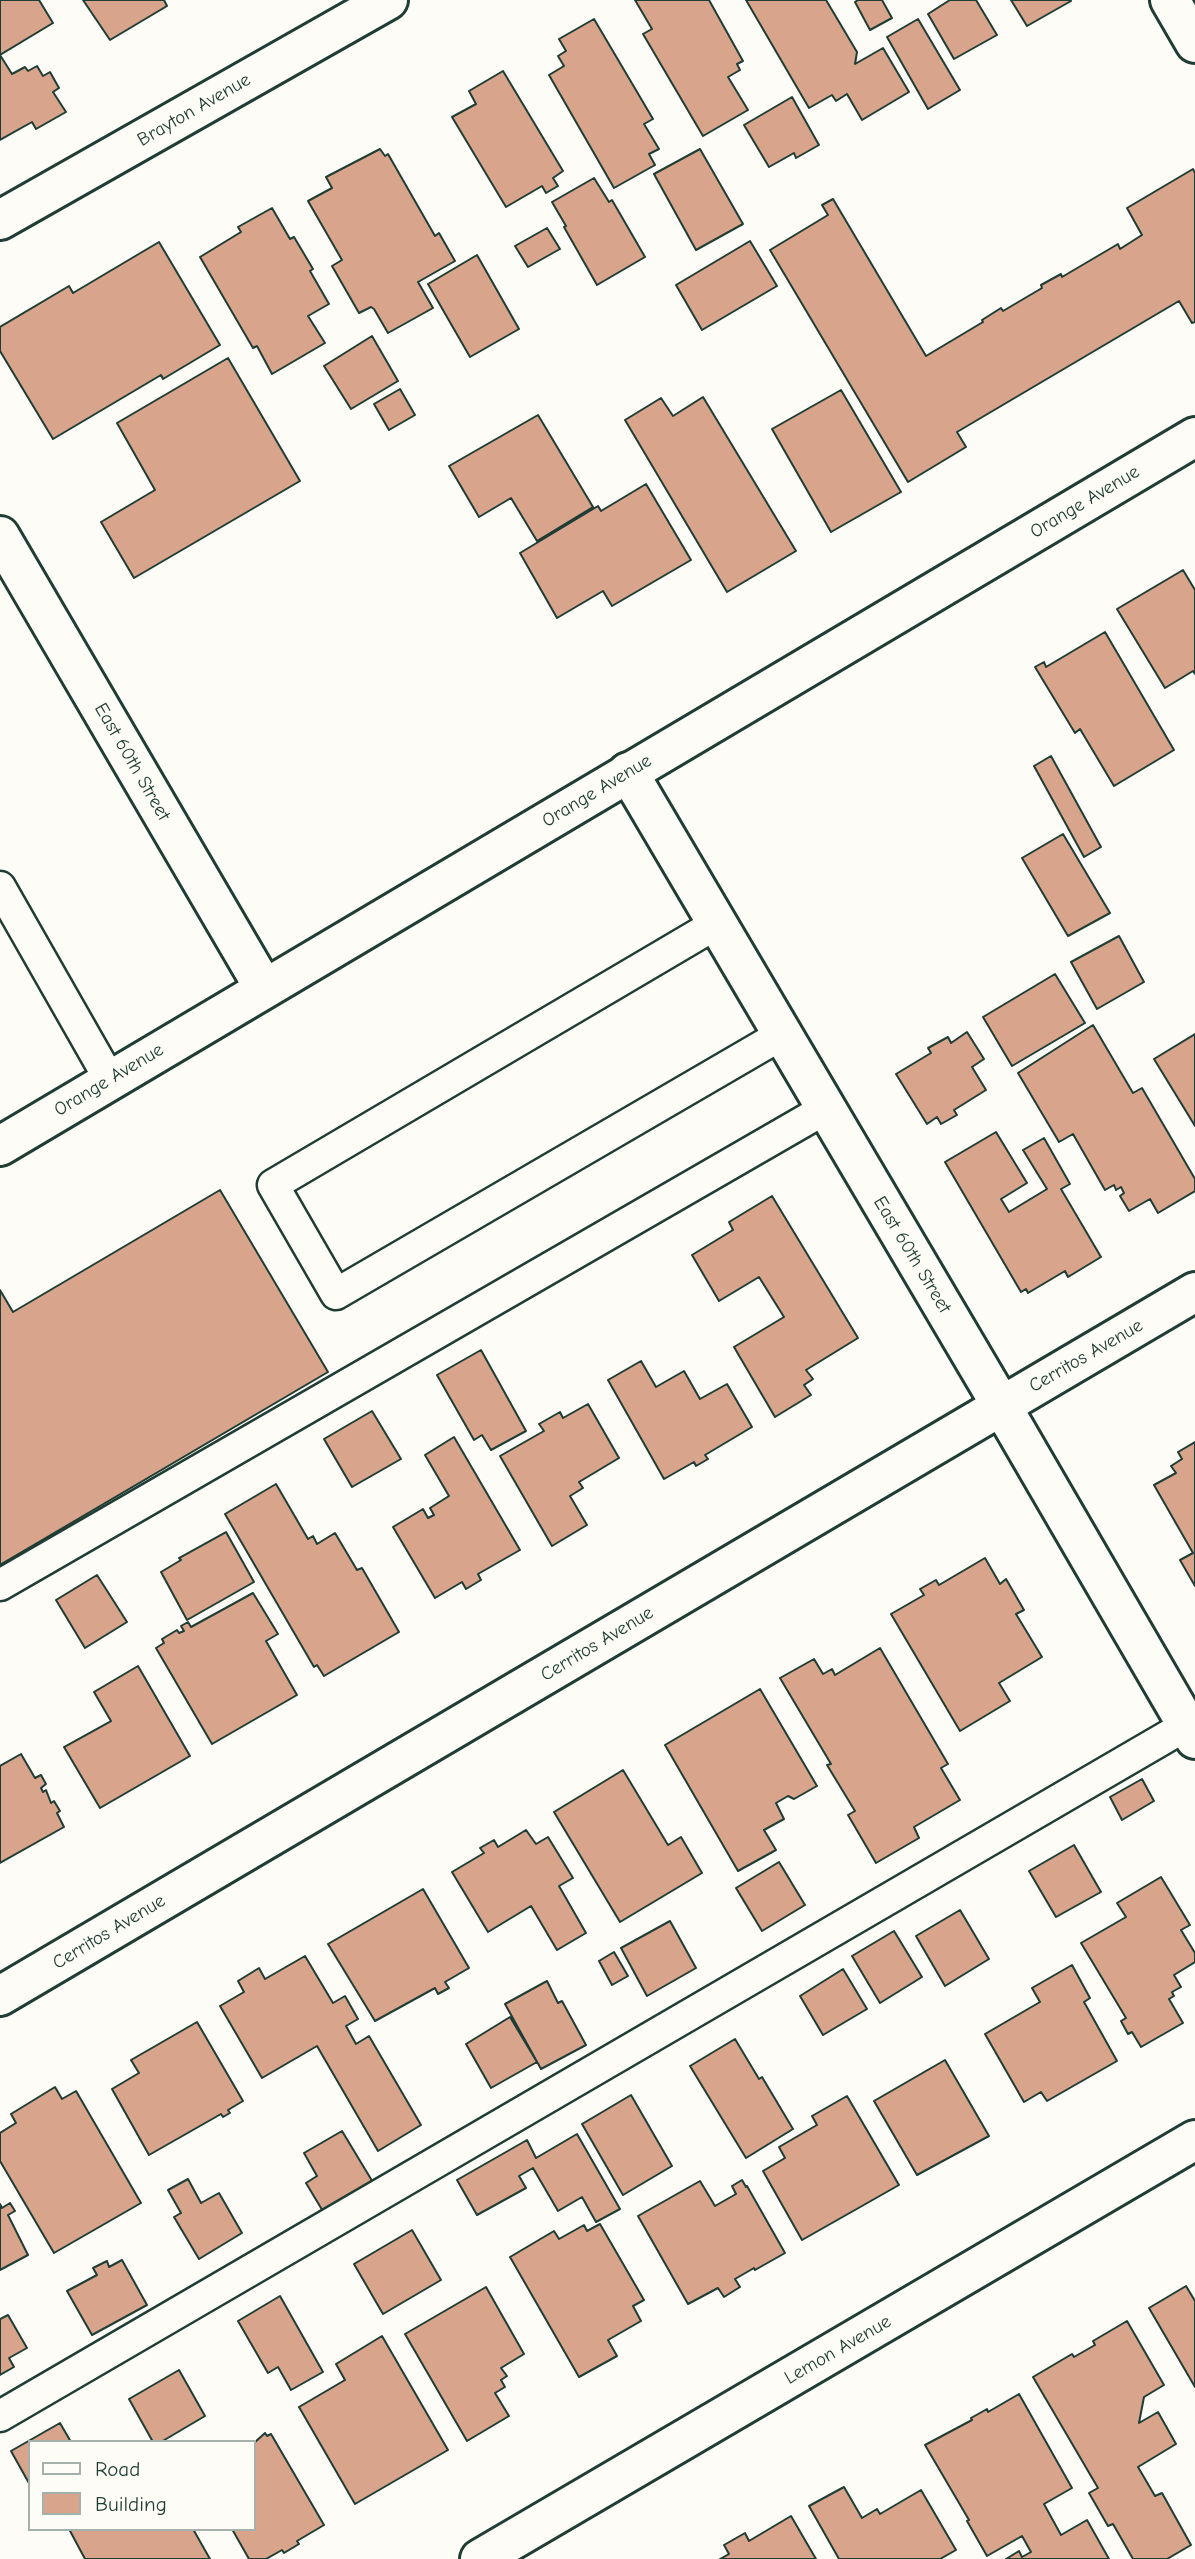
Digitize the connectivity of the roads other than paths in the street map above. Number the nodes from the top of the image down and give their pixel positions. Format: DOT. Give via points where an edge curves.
graph roads {
  1 [pos="388,0"];
  2 [pos="1170,0"];
  3 [pos="1195,43"];
  4 [pos="0,220"];
  5 [pos="1195,437"];
  6 [pos="0,536"];
  7 [pos="628,772"];
  8 [pos="0,887"];
  9 [pos="716,924"];
  10 [pos="264,988"];
  11 [pos="781,1035"];
  12 [pos="110,1080"];
  13 [pos="825,1109"];
  14 [pos="0,1146"];
  15 [pos="1195,1293"];
  16 [pos="1001,1405"];
  17 [pos="0,1585"];
  18 [pos="1191,1732"];
  19 [pos="0,1996"];
  20 [pos="1195,2140"];
  21 [pos="0,2416"];
  22 [pos="480,2559"];
  1 -- 4 [label="street, Brayton Avenue"];
  2 -- 3 [label="street"];
  5 -- 7 [label="street, Orange Avenue"];
  6 -- 10 [label="street, East 60th Street"];
  7 -- 9 [label="street, East 60th Street"];
  7 -- 10 [label="street, Orange Avenue"];
  8 -- 12 [label="lane"];
  9 -- 11 [label="street, East 60th Street"];
  9 -- 11 [label="lane" via="273,1185 336,1294"];
  10 -- 12 [label="street, Orange Avenue"];
  11 -- 13 [label="street, East 60th Street"];
  12 -- 14 [label="street, Orange Avenue"];
  13 -- 16 [label="street, East 60th Street"];
  13 -- 17 [label="lane"];
  15 -- 16 [label="street, Cerritos Avenue"];
  16 -- 18 [label="street, East 60th Street"];
  16 -- 19 [label="street, Cerritos Avenue"];
  18 -- 21 [label="lane"];
  20 -- 22 [label="street, Lemon Avenue"];
}
